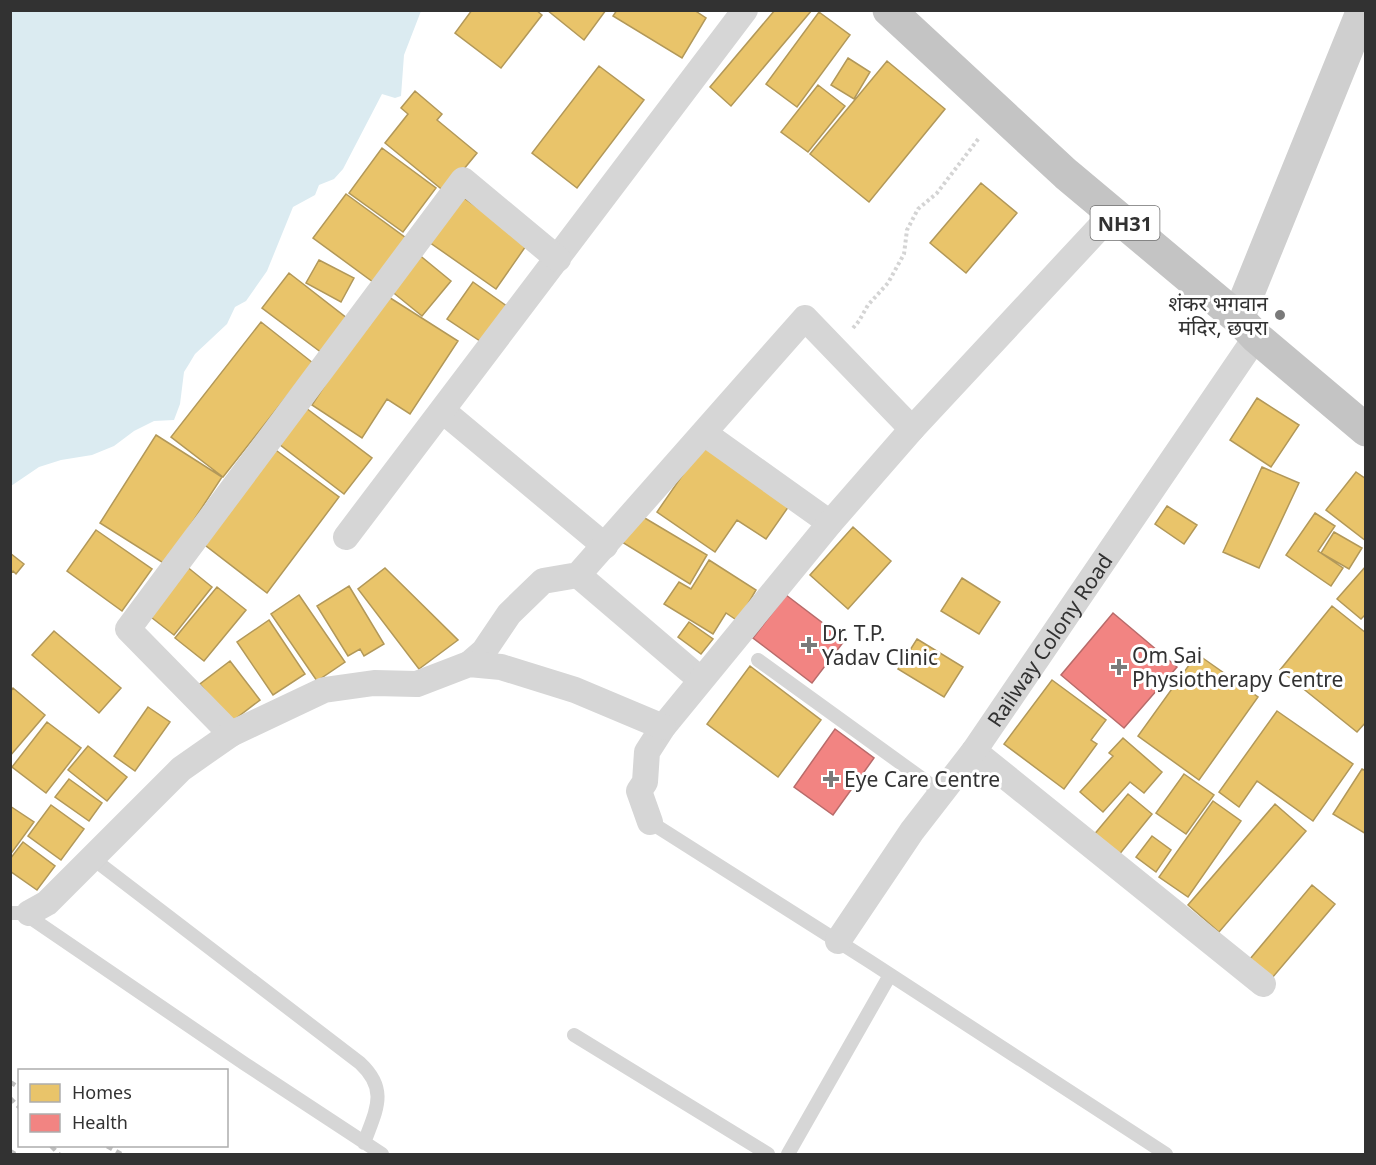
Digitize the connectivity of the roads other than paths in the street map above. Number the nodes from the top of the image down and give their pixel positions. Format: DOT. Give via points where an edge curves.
graph roads {
  1 [pos="745,10"];
  2 [pos="889,10"];
  3 [pos="1363,10"];
  4 [pos="1113,213"];
  5 [pos="558,259"];
  6 [pos="1247,327"];
  7 [pos="443,411"];
  8 [pos="912,429"];
  9 [pos="1365,430"];
  10 [pos="704,433"];
  11 [pos="831,523"];
  12 [pos="346,537"];
  13 [pos="605,546"];
  14 [pos="578,575"];
  15 [pos="758,660"];
  16 [pos="469,664"];
  17 [pos="701,680"];
  18 [pos="663,727"];
  19 [pos="231,734"];
  20 [pos="974,751"];
  21 [pos="942,793"];
  22 [pos="650,822"];
  23 [pos="92,858"];
  24 [pos="22,913"];
  25 [pos="838,941"];
  26 [pos="890,975"];
  27 [pos="1263,984"];
  28 [pos="574,1035"];
  29 [pos="364,1143"];
  30 [pos="382,1155"];
  31 [pos="768,1155"];
  32 [pos="788,1155"];
  33 [pos="1166,1155"];
  1 -- 5 [label="street"];
  2 -- 4 [label="highway, NH31"];
  3 -- 6 [label="street"];
  4 -- 6 [label="highway, NH31"];
  4 -- 8 [label="street"];
  5 -- 7 [label="street"];
  5 -- 19 [label="street" via="463,180 128,629"];
  6 -- 9 [label="highway, NH31"];
  6 -- 20 [label="street, Railway Colony Road"];
  7 -- 12 [label="street"];
  7 -- 13 [label="street"];
  8 -- 10 [label="street" via="805,318"];
  8 -- 11 [label="street"];
  10 -- 11 [label="street"];
  10 -- 13 [label="street"];
  11 -- 17 [label="street"];
  13 -- 14 [label="street"];
  14 -- 16 [label="street" via="543,581 509,614 484,651"];
  14 -- 17 [label="street"];
  15 -- 21 [label="lane"];
  16 -- 18 [label="street" via="501,667 575,690"];
  16 -- 19 [label="street" via="417,684 324,690"];
  17 -- 18 [label="street"];
  18 -- 22 [label="street" via="647,752 645,782 639,791"];
  19 -- 23 [label="street" via="181,769"];
  20 -- 21 [label="street, Railway Colony Road"];
  20 -- 27 [label="street"];
  21 -- 25 [label="street, Railway Colony Road"];
  22 -- 25 [label="lane"];
  23 -- 24 [label="street" via="47,903"];
  23 -- 29 [label="lane" via="373,1075 378,1099"];
  24 -- 29 [label="lane"];
  25 -- 26 [label="lane"];
  26 -- 32 [label="lane"];
  26 -- 33 [label="lane"];
  28 -- 31 [label="lane"];
  29 -- 30 [label="lane"];
}
